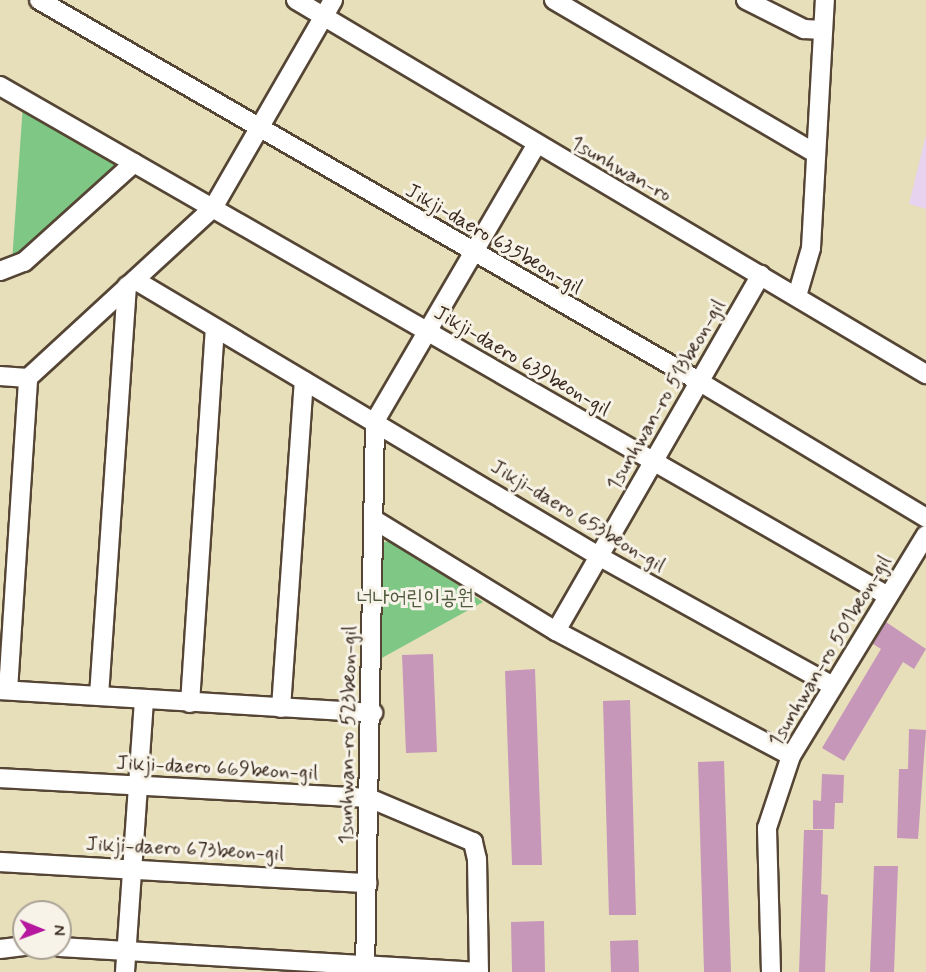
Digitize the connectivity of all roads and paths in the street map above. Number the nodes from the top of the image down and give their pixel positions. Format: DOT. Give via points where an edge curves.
graph roads {
  1 [pos="39,0"];
  2 [pos="296,0"];
  3 [pos="333,0"];
  4 [pos="554,0"];
  5 [pos="746,0"];
  6 [pos="825,0"];
  7 [pos="323,16"];
  8 [pos="823,30"];
  9 [pos="0,86"];
  10 [pos="260,129"];
  11 [pos="536,146"];
  12 [pos="815,153"];
  13 [pos="135,163"];
  14 [pos="213,208"];
  15 [pos="473,254"];
  16 [pos="0,271"];
  17 [pos="761,275"];
  18 [pos="131,283"];
  19 [pos="797,296"];
  20 [pos="215,330"];
  21 [pos="426,332"];
  22 [pos="926,374"];
  23 [pos="0,376"];
  24 [pos="28,378"];
  25 [pos="304,381"];
  26 [pos="700,382"];
  27 [pos="375,420"];
  28 [pos="653,463"];
  29 [pos="926,518"];
  30 [pos="373,519"];
  31 [pos="926,534"];
  32 [pos="600,557"];
  33 [pos="888,596"];
  34 [pos="556,631"];
  35 [pos="831,686"];
  36 [pos="4,690"];
  37 [pos="99,696"];
  38 [pos="144,700"];
  39 [pos="190,703"];
  40 [pos="281,708"];
  41 [pos="373,713"];
  42 [pos="791,756"];
  43 [pos="0,778"];
  44 [pos="139,787"];
  45 [pos="369,798"];
  46 [pos="0,862"];
  47 [pos="133,868"];
  48 [pos="367,883"];
  49 [pos="72,948"];
  50 [pos="127,951"];
  51 [pos="278,967"];
  52 [pos="365,970"];
  53 [pos="125,972"];
  54 [pos="479,972"];
  55 [pos="771,972"];
  1 -- 10 [label="street, Jikji-daero 635beon-gil"];
  2 -- 7 [label="street, 1sunhwan-ro"];
  3 -- 7 [label="street"];
  4 -- 12 [label="street"];
  5 -- 8 [label="street" via="804,29"];
  6 -- 8 [label="street"];
  7 -- 10 [label="street"];
  7 -- 11 [label="street, 1sunhwan-ro"];
  8 -- 12 [label="street"];
  9 -- 13 [label="street, Jikji-daero 639beon-gil"];
  10 -- 14 [label="street"];
  10 -- 15 [label="street, Jikji-daero 635beon-gil"];
  11 -- 15 [label="street, 1sunhwan-ro 523beon-gil"];
  11 -- 17 [label="street, 1sunhwan-ro"];
  12 -- 19 [label="street" via="811,248"];
  13 -- 14 [label="street, Jikji-daero 639beon-gil"];
  13 -- 16 [label="street" via="24,262"];
  14 -- 18 [label="street"];
  14 -- 21 [label="street, Jikji-daero 639beon-gil"];
  15 -- 21 [label="street, 1sunhwan-ro 523beon-gil"];
  15 -- 26 [label="street, Jikji-daero 635beon-gil"];
  17 -- 19 [label="street, 1sunhwan-ro"];
  17 -- 26 [label="street, 1sunhwan-ro 513beon-gil"];
  18 -- 20 [label="street, Jikji-daero 653beon-gil"];
  18 -- 24 [label="street"];
  18 -- 37 [label="street"];
  19 -- 22 [label="street, 1sunhwan-ro"];
  20 -- 25 [label="street, Jikji-daero 653beon-gil"];
  20 -- 39 [label="street"];
  21 -- 27 [label="street, 1sunhwan-ro 523beon-gil"];
  21 -- 28 [label="street, Jikji-daero 639beon-gil"];
  23 -- 24 [label="street"];
  24 -- 36 [label="street"];
  25 -- 27 [label="street, Jikji-daero 653beon-gil"];
  25 -- 40 [label="street"];
  26 -- 28 [label="street, 1sunhwan-ro 513beon-gil"];
  26 -- 29 [label="street, Jikji-daero 635beon-gil"];
  27 -- 30 [label="street, 1sunhwan-ro 523beon-gil"];
  27 -- 32 [label="street, Jikji-daero 653beon-gil"];
  28 -- 32 [label="street, 1sunhwan-ro 513beon-gil"];
  28 -- 33 [label="street, Jikji-daero 639beon-gil"];
  30 -- 34 [label="street"];
  30 -- 41 [label="street, 1sunhwan-ro 523beon-gil"];
  31 -- 33 [label="street, 1sunhwan-ro 501beon-gil"];
  32 -- 34 [label="street, 1sunhwan-ro 513beon-gil"];
  32 -- 35 [label="street, Jikji-daero 653beon-gil"];
  33 -- 35 [label="street, 1sunhwan-ro 501beon-gil"];
  34 -- 42 [label="street"];
  35 -- 42 [label="street, 1sunhwan-ro 501beon-gil"];
  36 -- 37 [label="street"];
  37 -- 38 [label="street"];
  38 -- 39 [label="street"];
  38 -- 44 [label="street"];
  39 -- 40 [label="street"];
  40 -- 41 [label="street"];
  41 -- 45 [label="street, 1sunhwan-ro 523beon-gil"];
  42 -- 55 [label="street, 1sunhwan-ro 501beon-gil" via="767,828"];
  43 -- 44 [label="street, Jikji-daero 669beon-gil"];
  44 -- 45 [label="street, Jikji-daero 669beon-gil"];
  44 -- 47 [label="street"];
  45 -- 48 [label="street, 1sunhwan-ro 523beon-gil"];
  45 -- 54 [label="street, Jikji-daero 669beon-gil" via="472,842 477,859"];
  46 -- 47 [label="street, Jikji-daero 673beon-gil"];
  47 -- 48 [label="street, Jikji-daero 673beon-gil"];
  47 -- 50 [label="street"];
  48 -- 52 [label="street, 1sunhwan-ro 523beon-gil"];
  49 -- 50 [label="street"];
  50 -- 51 [label="street"];
  50 -- 53 [label="street"];
  51 -- 52 [label="street"];
  52 -- 54 [label="street"];
}
